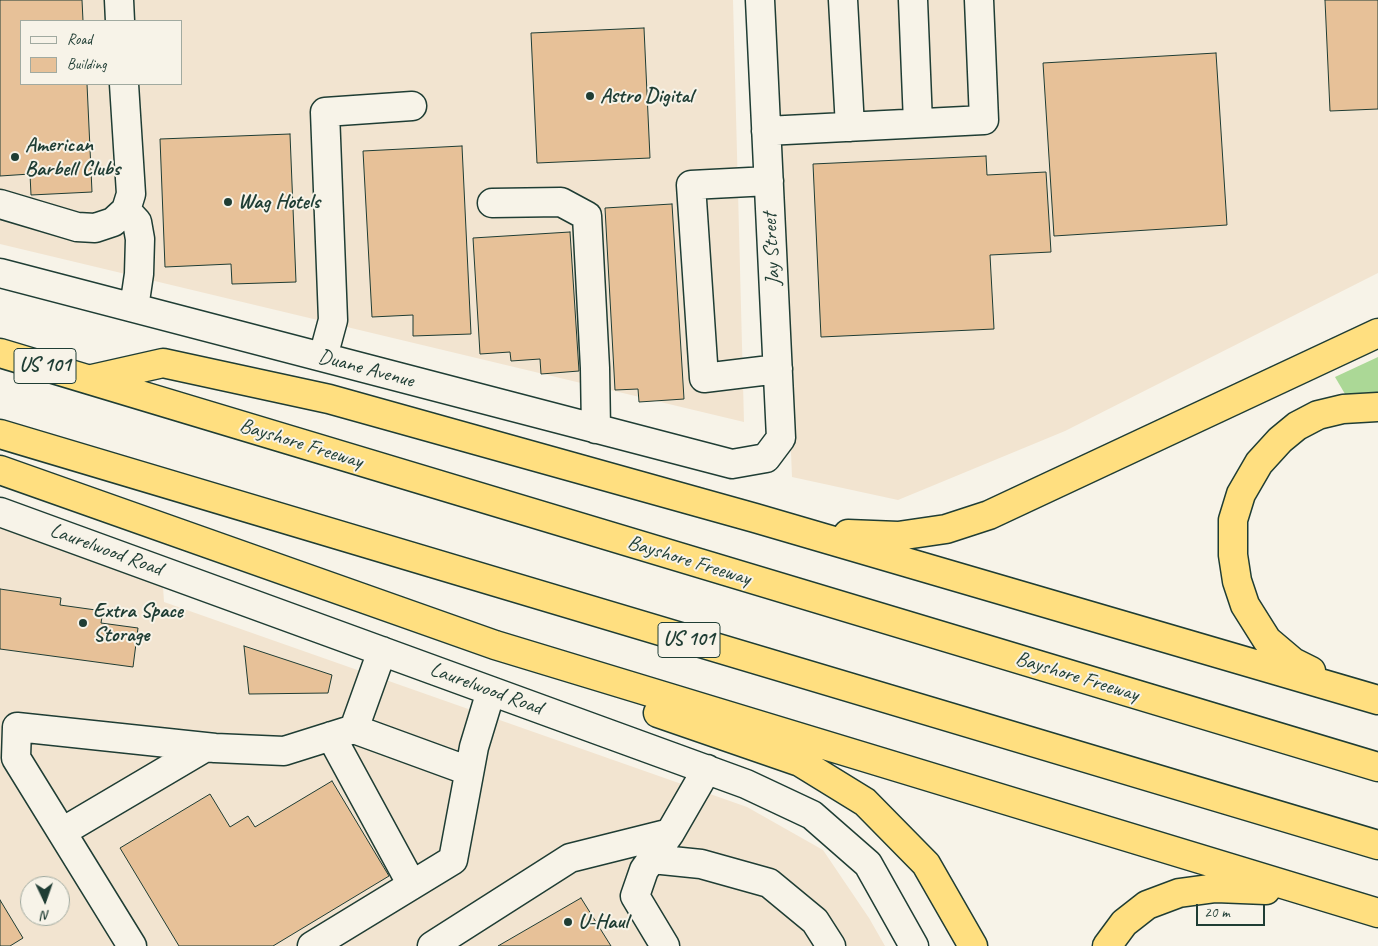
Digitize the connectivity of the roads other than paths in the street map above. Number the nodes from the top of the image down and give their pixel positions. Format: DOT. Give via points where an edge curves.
graph roads {
  1 [pos="119,0"];
  2 [pos="760,0"];
  3 [pos="843,0"];
  4 [pos="913,0"];
  5 [pos="979,0"];
  6 [pos="120,20"];
  7 [pos="124,85"];
  8 [pos="412,106"];
  9 [pos="918,123"];
  10 [pos="850,127"];
  11 [pos="766,131"];
  12 [pos="769,181"];
  13 [pos="492,203"];
  14 [pos="0,204"];
  15 [pos="126,210"];
  16 [pos="0,273"];
  17 [pos="134,308"];
  18 [pos="1378,333"];
  19 [pos="0,353"];
  20 [pos="322,358"];
  21 [pos="778,369"];
  22 [pos="91,380"];
  23 [pos="1378,407"];
  24 [pos="596,429"];
  25 [pos="0,434"];
  26 [pos="732,464"];
  27 [pos="0,470"];
  28 [pos="0,512"];
  29 [pos="755,518"];
  30 [pos="496,646"];
  31 [pos="382,651"];
  32 [pos="491,691"];
  33 [pos="1350,692"];
  34 [pos="1378,700"];
  35 [pos="342,732"];
  36 [pos="206,746"];
  37 [pos="1378,767"];
  38 [pos="707,769"];
  39 [pos="469,771"];
  40 [pos="62,832"];
  41 [pos="670,833"];
  42 [pos="1378,845"];
  43 [pos="652,859"];
  44 [pos="412,885"];
  45 [pos="1322,897"];
  46 [pos="1378,913"];
  47 [pos="132,946"];
  48 [pos="312,946"];
  49 [pos="432,946"];
  50 [pos="665,946"];
  51 [pos="831,946"];
  52 [pos="914,946"];
  53 [pos="973,946"];
  54 [pos="1107,946"];
  1 -- 6 [label="street"];
  2 -- 11 [label="street, Jay Street"];
  3 -- 10 [label="street"];
  4 -- 9 [label="street"];
  5 -- 9 [label="street" via="984,120"];
  7 -- 15 [label="street" via="131,194"];
  8 -- 20 [label="street" via="325,112 333,320"];
  9 -- 10 [label="street"];
  10 -- 11 [label="street"];
  11 -- 12 [label="street, Jay Street"];
  12 -- 21 [label="street, Jay Street"];
  12 -- 21 [label="street" via="691,185 704,378"];
  13 -- 24 [label="street" via="561,202 587,216"];
  14 -- 15 [label="street" via="77,227 96,228 114,222"];
  15 -- 17 [label="street" via="137,222 140,239 140,274"];
  16 -- 17 [label="street, Duane Avenue"];
  17 -- 20 [label="street, Duane Avenue"];
  18 -- 29 [label="highway" via="998,511 946,529 898,536 841,534"];
  19 -- 22 [label="highway, Bayshore Freeway / US 101"];
  20 -- 24 [label="street, Duane Avenue"];
  21 -- 26 [label="street, Jay Street" via="781,438 766,458"];
  22 -- 29 [label="highway" via="163,363 329,399"];
  22 -- 37 [label="highway, Bayshore Freeway / US 101"];
  23 -- 33 [label="highway" via="1343,409 1318,415 1297,426 1259,463 1241,494 1233,520 1237,580 1245,605 1267,640 1293,662"];
  24 -- 26 [label="street, Duane Avenue"];
  25 -- 42 [label="highway, US 101"];
  27 -- 30 [label="highway"];
  28 -- 31 [label="street, Laurelwood Road"];
  29 -- 33 [label="highway"];
  30 -- 45 [label="highway"];
  30 -- 53 [label="highway" via="542,672 800,762 865,802 926,864"];
  31 -- 32 [label="street, Laurelwood Road"];
  31 -- 35 [label="street"];
  32 -- 38 [label="street, Laurelwood Road"];
  32 -- 39 [label="street"];
  33 -- 34 [label="highway"];
  35 -- 36 [label="street" via="284,751"];
  35 -- 39 [label="street"];
  35 -- 44 [label="street"];
  36 -- 40 [label="street"];
  36 -- 40 [label="street" via="17,726 16,758"];
  38 -- 41 [label="street"];
  38 -- 52 [label="street, Laurelwood Road" via="812,815 868,864"];
  39 -- 44 [label="street" via="453,860"];
  40 -- 47 [label="street"];
  41 -- 43 [label="street"];
  41 -- 49 [label="street" via="570,858"];
  43 -- 50 [label="street" via="644,870 635,896"];
  43 -- 51 [label="street" via="702,864 769,883 815,921"];
  44 -- 48 [label="street"];
  45 -- 46 [label="highway"];
  45 -- 54 [label="highway" via="1245,888 1179,893 1147,905 1124,923"];
}
